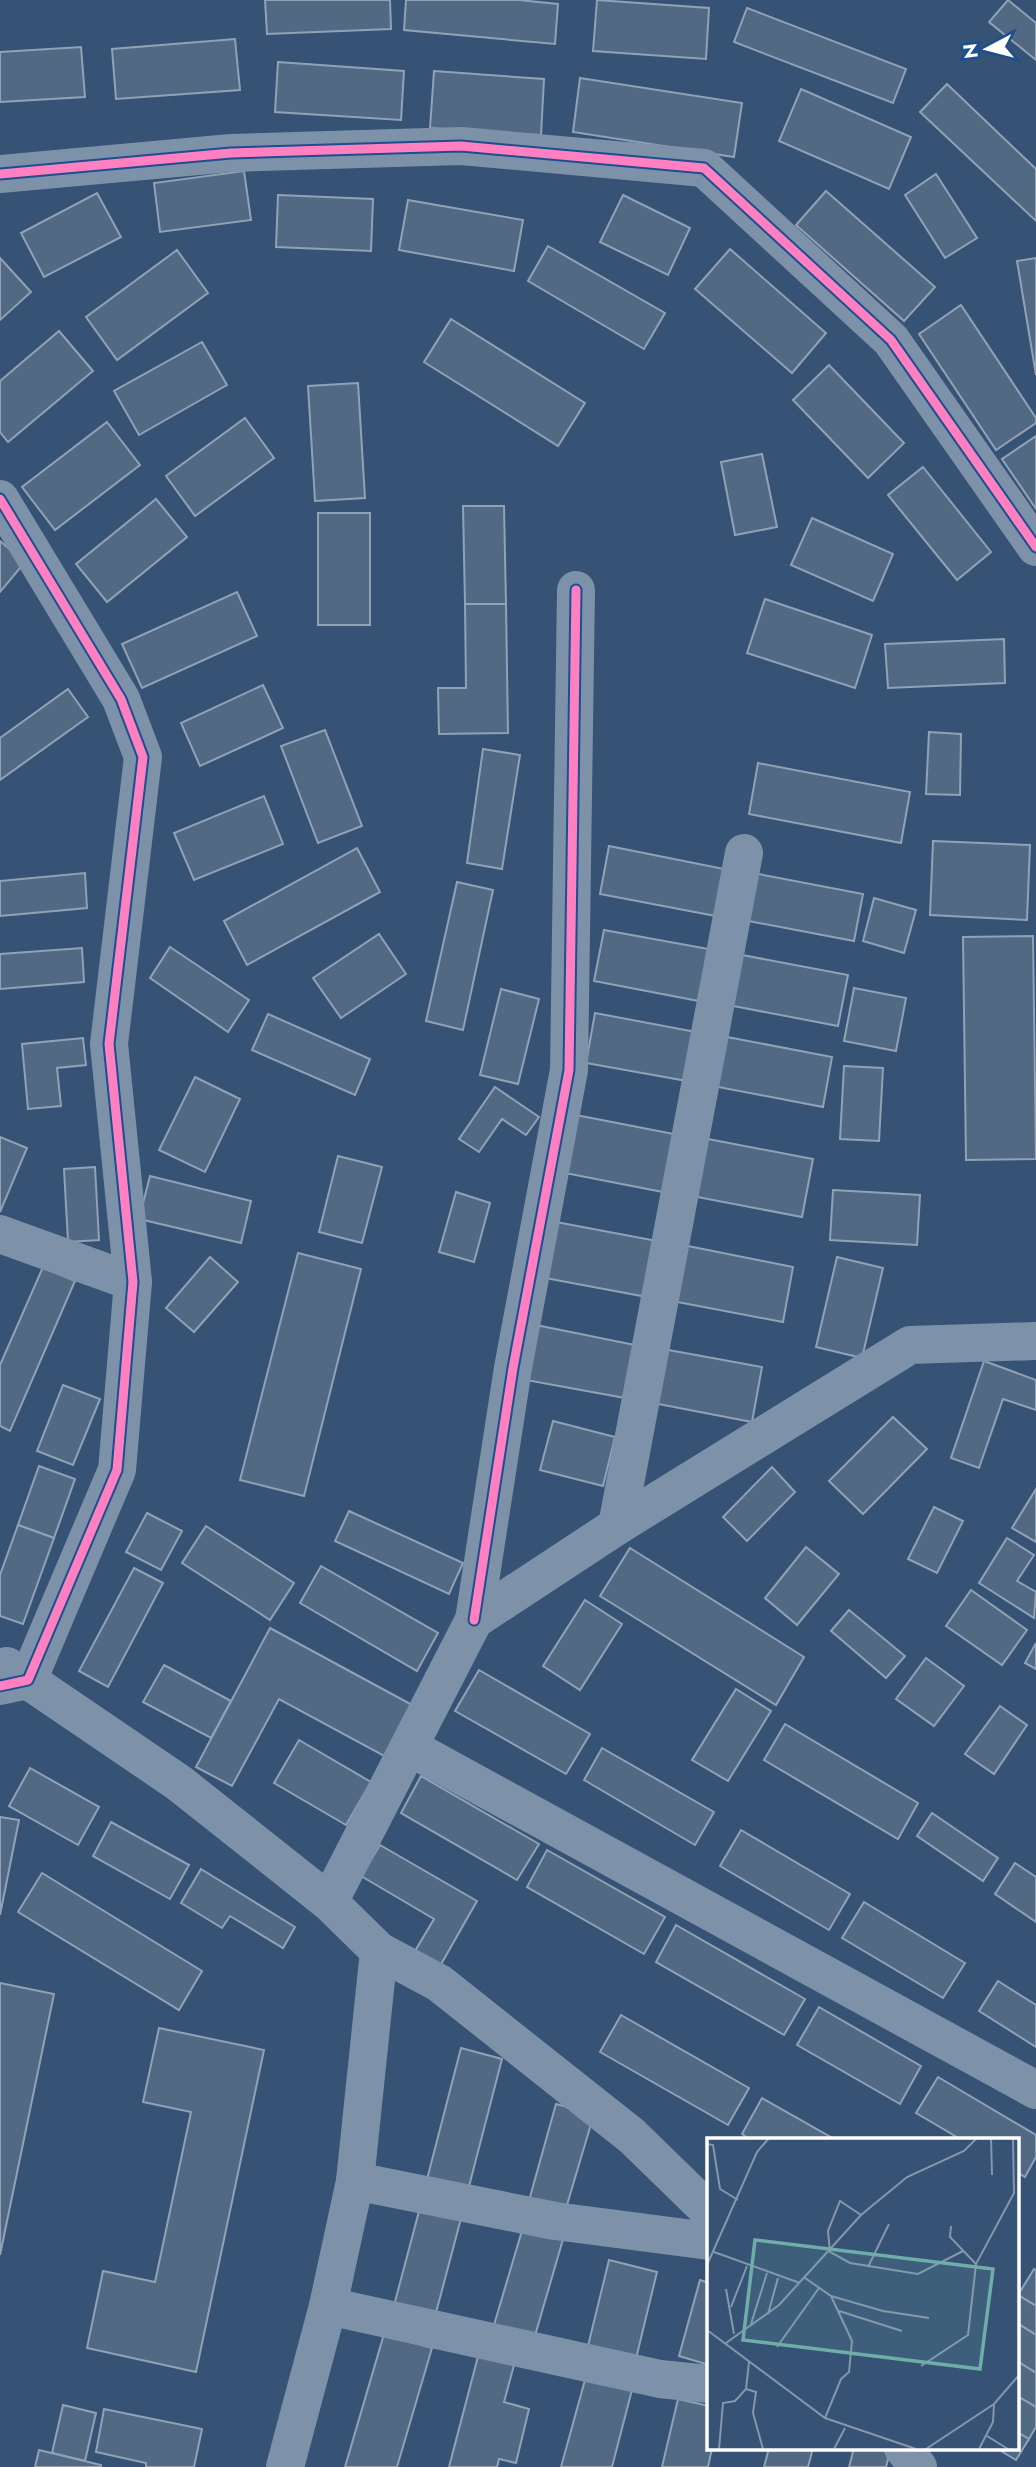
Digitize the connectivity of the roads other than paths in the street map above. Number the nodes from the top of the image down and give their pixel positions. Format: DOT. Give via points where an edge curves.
graph roads {
  1 [pos="0,174"];
  2 [pos="0,499"];
  3 [pos="1036,547"];
  4 [pos="576,590"];
  5 [pos="744,853"];
  6 [pos="0,1234"];
  7 [pos="133,1282"];
  8 [pos="1036,1341"];
  9 [pos="617,1526"];
  10 [pos="474,1620"];
  11 [pos="9,1676"];
  12 [pos="409,1748"];
  13 [pos="329,1902"];
  14 [pos="379,1951"];
  15 [pos="1036,2090"];
  16 [pos="355,2180"];
  17 [pos="707,2209"];
  18 [pos="707,2241"];
  19 [pos="328,2305"];
  20 [pos="707,2384"];
  21 [pos="905,2450"];
  22 [pos="285,2467"];
  23 [pos="918,2467"];
  1 -- 3 [label="street" via="232,153 461,146 704,168 891,340"];
  2 -- 7 [label="street" via="121,699 143,757 109,1044"];
  4 -- 10 [label="street" via="569,1070 513,1368"];
  5 -- 9 [label="street"];
  6 -- 7 [label="street"];
  7 -- 11 [label="street" via="117,1470"];
  8 -- 9 [label="street" via="910,1345"];
  9 -- 10 [label="street"];
  10 -- 12 [label="street"];
  11 -- 13 [label="street" via="179,1783"];
  12 -- 13 [label="street"];
  12 -- 15 [label="street"];
  13 -- 14 [label="street"];
  14 -- 16 [label="street"];
  14 -- 17 [label="street" via="439,1983 632,2136"];
  16 -- 18 [label="street" via="555,2221"];
  16 -- 19 [label="street"];
  19 -- 20 [label="street" via="660,2379"];
  19 -- 22 [label="street"];
  21 -- 23 [label="street"];
}
